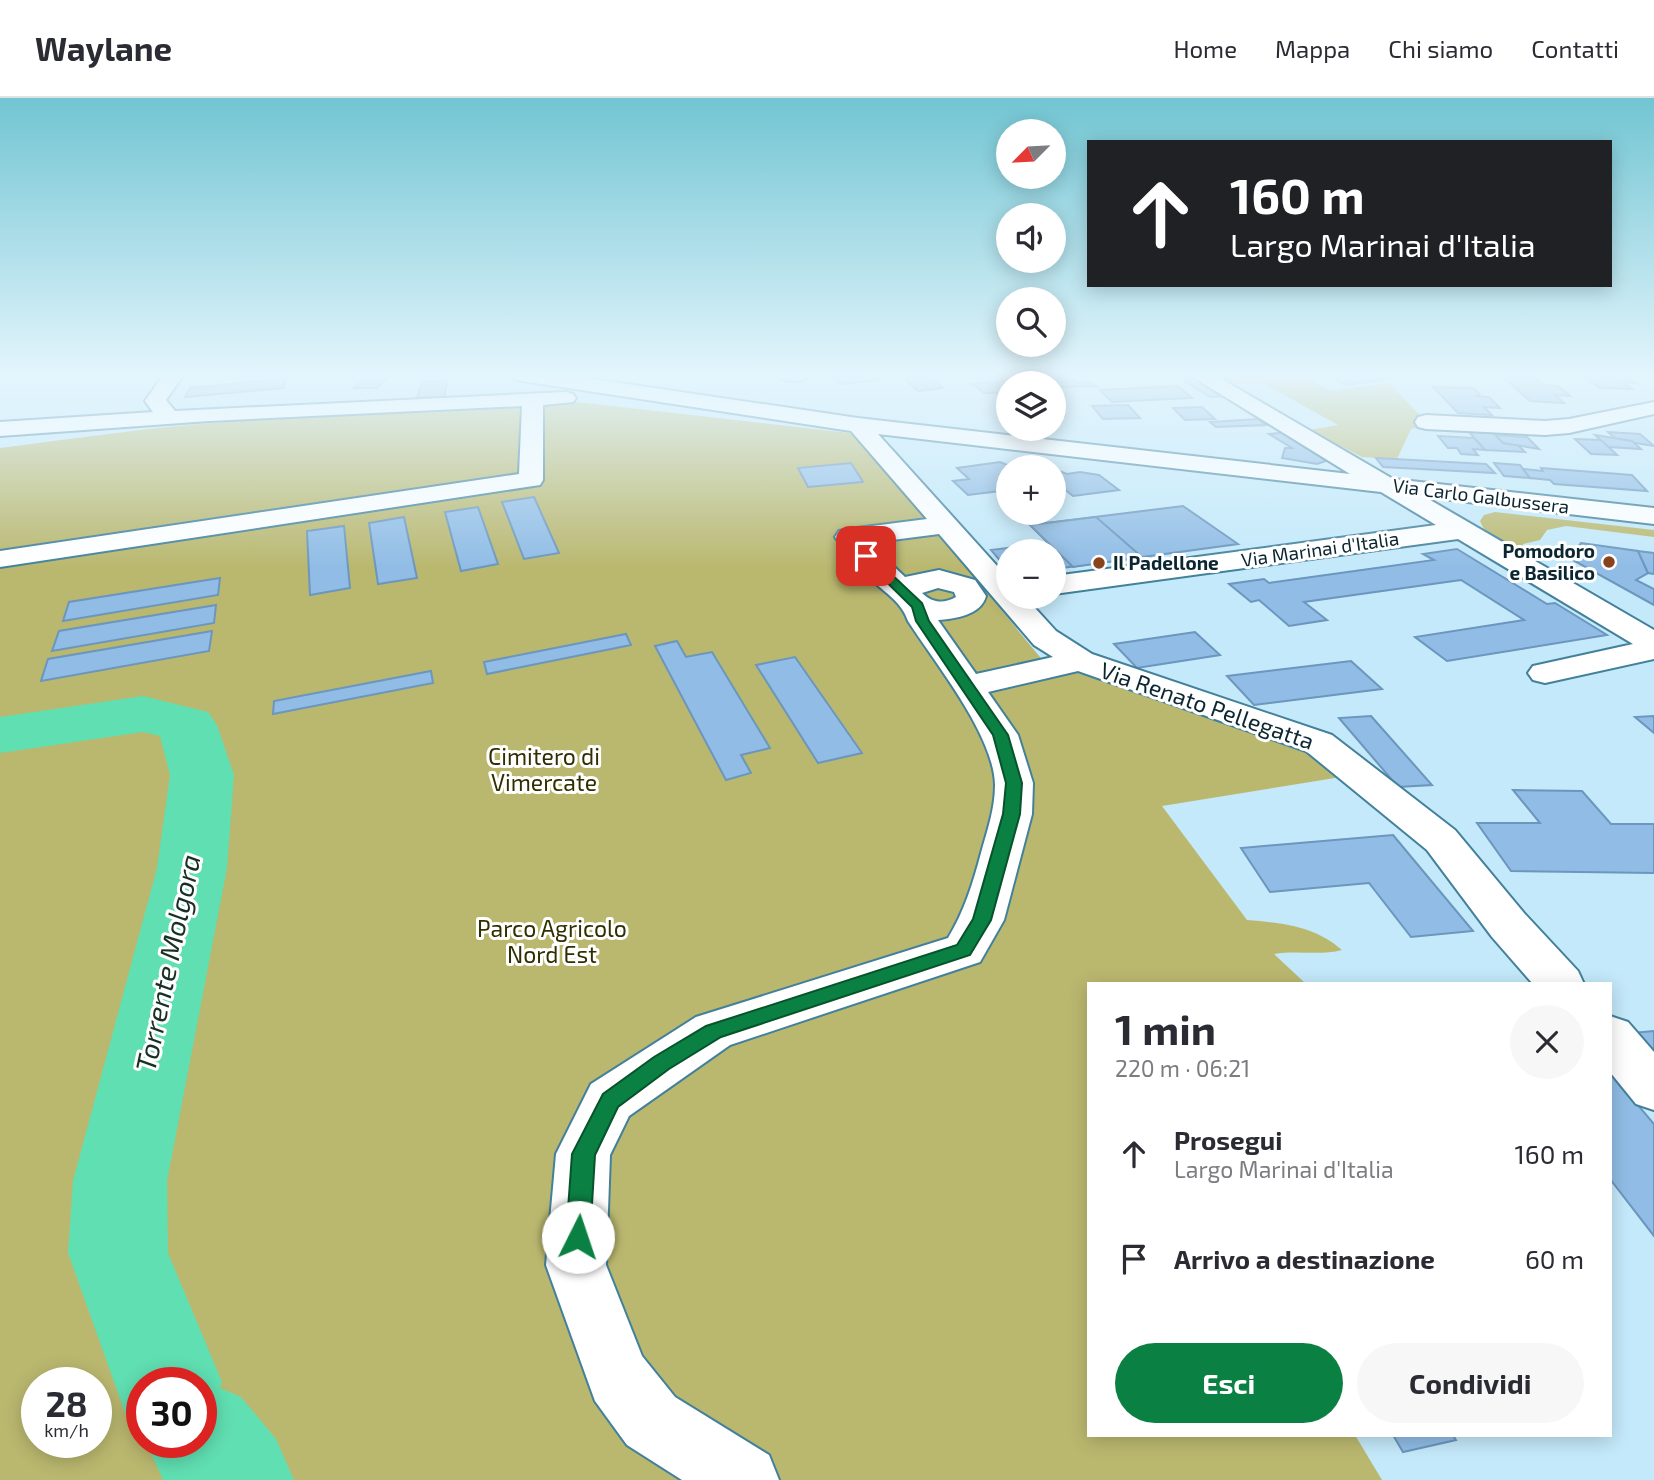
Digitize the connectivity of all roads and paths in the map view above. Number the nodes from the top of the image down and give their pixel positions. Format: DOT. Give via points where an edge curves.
graph roads {
  1 [pos="25,438"];
  2 [pos="532,438"];
  3 [pos="870,438"];
  4 [pos="977,438"];
  5 [pos="1307,438"];
  6 [pos="0,442"];
  7 [pos="1385,485"];
  8 [pos="1474,495"];
  9 [pos="1654,516"];
  10 [pos="946,525"];
  11 [pos="1462,530"];
  12 [pos="0,559"];
  13 [pos="1066,583"];
  14 [pos="993,591"];
  15 [pos="912,599"];
  16 [pos="1654,646"];
  17 [pos="1080,661"];
  18 [pos="1545,673"];
  19 [pos="969,686"];
  20 [pos="1559,982"];
  21 [pos="1612,1038"];
  22 [pos="1654,1088"];
  23 [pos="744,1480"];
  1 -- 6 [label="street"];
  2 -- 12 [label="street" via="531,480"];
  3 -- 10 [label="street, Via Renato Pellegatta"];
  4 -- 7 [label="street, Via Carlo Galbussera"];
  5 -- 7 [label="street"];
  7 -- 8 [label="street, Via Carlo Galbussera"];
  7 -- 11 [label="street"];
  8 -- 9 [label="street, Via Carlo Galbussera"];
  8 -- 11 [label="street" via="1459,510"];
  10 -- 14 [label="street, Via Renato Pellegatta"];
  10 -- 15 [label="street" via="849,537"];
  11 -- 13 [label="street, Via Marinai d'Italia"];
  11 -- 16 [label="street"];
  14 -- 15 [label="street" via="957,608 937,610"];
  14 -- 17 [label="street, Via Renato Pellegatta" via="1045,638"];
  15 -- 19 [label="street"];
  16 -- 18 [label="street"];
  17 -- 19 [label="street"];
  17 -- 20 [label="street, Via Renato Pellegatta" via="1319,743 1441,840"];
  19 -- 23 [label="street" via="1000,735 1014,783 1012,814 999,865 982,920 964,950 713,1031 610,1100 583,1154 576,1265 618,1378 651,1421"];
  21 -- 22 [label="street"];
}
